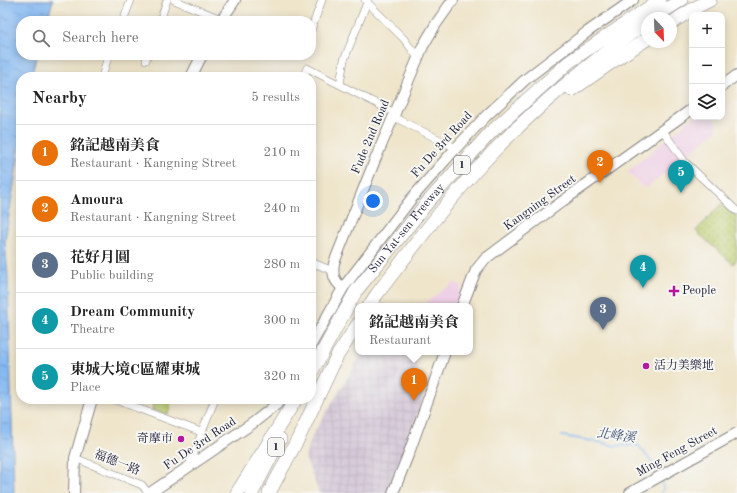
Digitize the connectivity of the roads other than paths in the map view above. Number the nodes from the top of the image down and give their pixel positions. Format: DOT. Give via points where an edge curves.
graph roads {
  1 [pos="131,0"];
  2 [pos="167,0"];
  3 [pos="174,0"];
  4 [pos="235,0"];
  5 [pos="322,0"];
  6 [pos="453,0"];
  7 [pos="633,0"];
  8 [pos="660,0"];
  9 [pos="681,0"];
  10 [pos="710,0"];
  11 [pos="367,1"];
  12 [pos="662,12"];
  13 [pos="125,16"];
  14 [pos="162,16"];
  15 [pos="212,16"];
  16 [pos="224,16"];
  17 [pos="316,16"];
  18 [pos="677,20"];
  19 [pos="641,26"];
  20 [pos="641,43"];
  21 [pos="418,58"];
  22 [pos="108,60"];
  23 [pos="200,60"];
  24 [pos="103,72"];
  25 [pos="196,72"];
  26 [pos="305,72"];
  27 [pos="315,72"];
  28 [pos="316,72"];
  29 [pos="737,75"];
  30 [pos="340,84"];
  31 [pos="725,84"];
  32 [pos="689,111"];
  33 [pos="395,115"];
  34 [pos="662,130"];
  35 [pos="456,148"];
  36 [pos="472,176"];
  37 [pos="737,211"];
  38 [pos="316,264"];
  39 [pos="333,270"];
  40 [pos="343,288"];
  41 [pos="371,303"];
  42 [pos="463,303"];
  43 [pos="355,329"];
  44 [pos="316,336"];
  45 [pos="444,355"];
  46 [pos="316,364"];
  47 [pos="316,401"];
  48 [pos="91,404"];
  49 [pos="126,404"];
  50 [pos="213,404"];
  51 [pos="277,404"];
  52 [pos="293,404"];
  53 [pos="294,404"];
  54 [pos="314,404"];
  55 [pos="201,432"];
  56 [pos="737,433"];
  57 [pos="75,458"];
  58 [pos="188,468"];
  59 [pos="74,493"];
  60 [pos="149,493"];
  61 [pos="237,493"];
  62 [pos="252,493"];
  63 [pos="269,493"];
  64 [pos="393,493"];
  65 [pos="630,493"];
  1 -- 13 [label="street"];
  2 -- 14 [label="street"];
  3 -- 15 [label="street"];
  4 -- 16 [label="street"];
  5 -- 17 [label="street"];
  6 -- 21 [label="street, Fude 2nd Road" via="436,24"];
  7 -- 35 [label="street, Fu De 3rd Road" via="526,79"];
  8 -- 46 [label="highway, Sun Yat-sen Freeway / 1" via="570,62 490,133 427,203 356,291"];
  9 -- 12 [label="highway"];
  10 -- 18 [label="highway"];
  11 -- 21 [label="street"];
  11 -- 30 [label="street" via="344,60"];
  19 -- 36 [label="highway, Sun Yat-sen Freeway / 1" via="549,99 491,154"];
  20 -- 36 [label="highway, 1" via="571,91"];
  21 -- 33 [label="street, Fude 2nd Road"];
  22 -- 24 [label="street"];
  23 -- 25 [label="street"];
  26 -- 27 [label="street" via="307,68"];
  28 -- 30 [label="street"];
  29 -- 31 [label="street"];
  30 -- 33 [label="street"];
  32 -- 34 [label="street, Kangning Street"];
  33 -- 35 [label="street"];
  33 -- 39 [label="street, Fude 2nd Road"];
  34 -- 37 [label="street" via="685,162"];
  34 -- 42 [label="street, Kangning Street" via="485,259 476,270"];
  35 -- 40 [label="street, Fu De 3rd Road" via="412,198"];
  36 -- 41 [label="highway, Sun Yat-sen Freeway / 1" via="442,210"];
  38 -- 39 [label="street"];
  39 -- 40 [label="street"];
  40 -- 44 [label="street, Fu De 3rd Road"];
  43 -- 47 [label="highway, 1" via="337,356"];
  45 -- 64 [label="street"];
  48 -- 57 [label="street"];
  49 -- 55 [label="street"];
  50 -- 55 [label="street"];
  51 -- 58 [label="street, Fu De 3rd Road"];
  52 -- 61 [label="highway"];
  53 -- 62 [label="highway, 1" via="286,428"];
  54 -- 63 [label="highway, 1"];
  55 -- 58 [label="street"];
  56 -- 65 [label="street, Ming Feng Street"];
  57 -- 59 [label="street"];
  57 -- 60 [label="street, 福德一路" via="142,485"];
  58 -- 60 [label="street, Fu De 3rd Road"];
}
